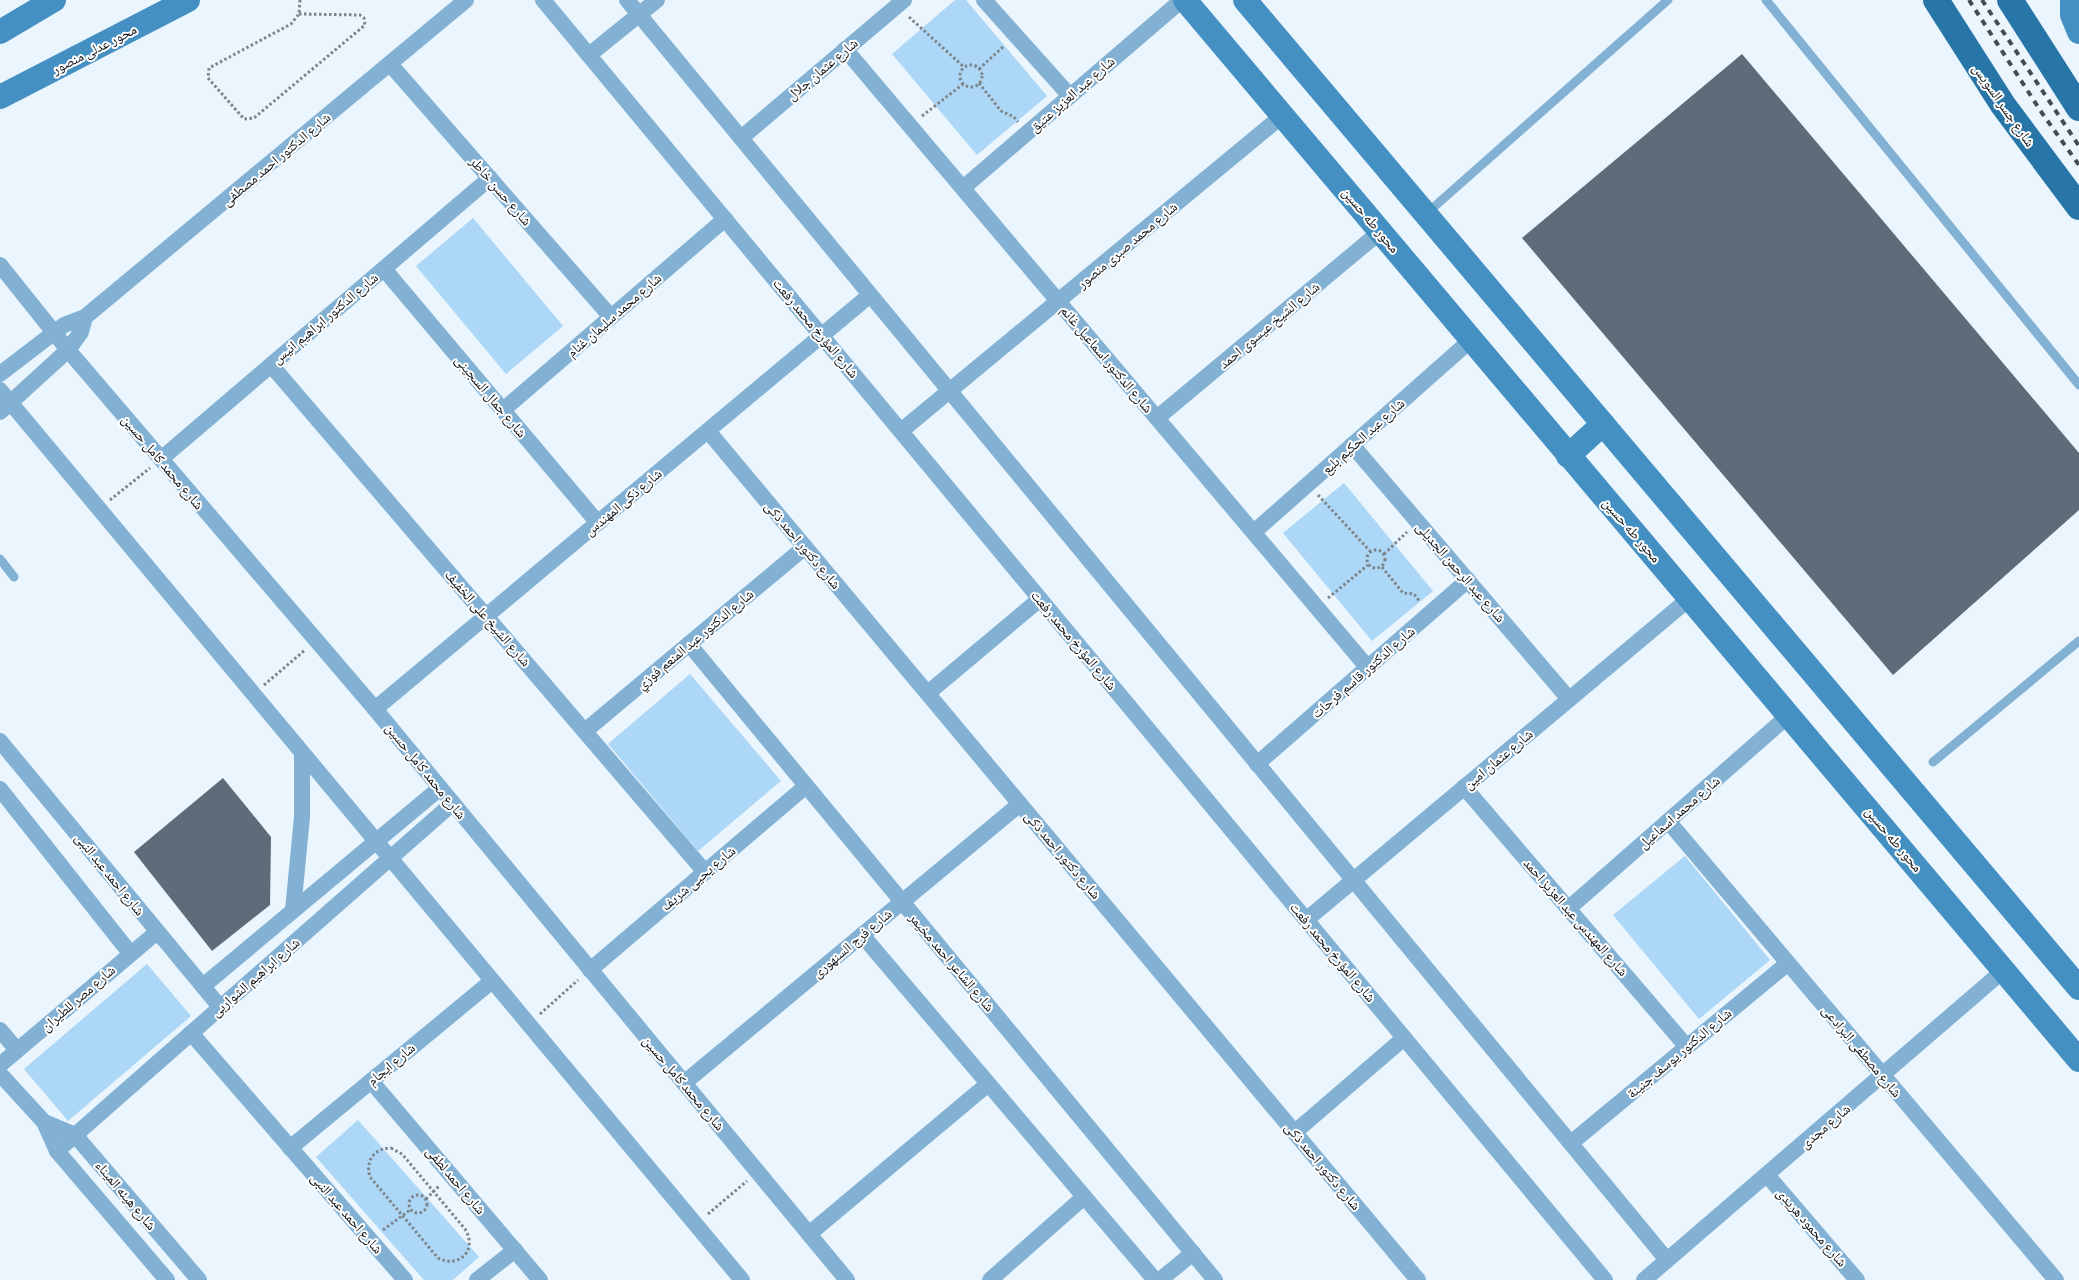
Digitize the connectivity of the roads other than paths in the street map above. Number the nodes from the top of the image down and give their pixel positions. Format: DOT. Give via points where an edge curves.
graph roads {
  1 [pos="54,0"];
  2 [pos="188,0"];
  3 [pos="466,0"];
  4 [pos="543,0"];
  5 [pos="626,0"];
  6 [pos="657,0"];
  7 [pos="984,0"];
  8 [pos="1183,0"];
  9 [pos="1245,0"];
  10 [pos="1668,0"];
  11 [pos="1766,0"];
  12 [pos="1936,0"];
  13 [pos="2010,0"];
  14 [pos="2072,0"];
  15 [pos="900,3"];
  16 [pos="639,15"];
  17 [pos="0,32"];
  18 [pos="2079,32"];
  19 [pos="845,50"];
  20 [pos="589,55"];
  21 [pos="390,64"];
  22 [pos="1070,96"];
  23 [pos="0,98"];
  24 [pos="2079,108"];
  25 [pos="1283,115"];
  26 [pos="741,138"];
  27 [pos="490,178"];
  28 [pos="962,188"];
  29 [pos="2079,206"];
  30 [pos="1426,214"];
  31 [pos="725,219"];
  32 [pos="1381,231"];
  33 [pos="0,265"];
  34 [pos="384,269"];
  35 [pos="870,295"];
  36 [pos="1058,302"];
  37 [pos="85,317"];
  38 [pos="611,317"];
  39 [pos="54,332"];
  40 [pos="822,335"];
  41 [pos="1472,339"];
  42 [pos="68,350"];
  43 [pos="271,365"];
  44 [pos="0,374"];
  45 [pos="2079,385"];
  46 [pos="0,390"];
  47 [pos="949,391"];
  48 [pos="5,407"];
  49 [pos="503,410"];
  50 [pos="1157,418"];
  51 [pos="1603,424"];
  52 [pos="708,431"];
  53 [pos="901,431"];
  54 [pos="1352,445"];
  55 [pos="1568,456"];
  56 [pos="161,459"];
  57 [pos="598,523"];
  58 [pos="1254,532"];
  59 [pos="805,547"];
  60 [pos="0,559"];
  61 [pos="14,576"];
  62 [pos="1468,580"];
  63 [pos="1690,598"];
  64 [pos="1040,599"];
  65 [pos="487,616"];
  66 [pos="2079,641"];
  67 [pos="689,644"];
  68 [pos="1368,668"];
  69 [pos="928,694"];
  70 [pos="1569,699"];
  71 [pos="375,709"];
  72 [pos="1789,715"];
  73 [pos="585,731"];
  74 [pos="0,741"];
  75 [pos="302,755"];
  76 [pos="1934,762"];
  77 [pos="1258,764"];
  78 [pos="806,786"];
  79 [pos="1464,787"];
  80 [pos="440,788"];
  81 [pos="0,789"];
  82 [pos="453,803"];
  83 [pos="1020,804"];
  84 [pos="1668,821"];
  85 [pos="376,842"];
  86 [pos="390,858"];
  87 [pos="705,872"];
  88 [pos="1354,880"];
  89 [pos="902,902"];
  90 [pos="1568,909"];
  91 [pos="294,910"];
  92 [pos="1306,920"];
  93 [pos="157,932"];
  94 [pos="862,935"];
  95 [pos="130,953"];
  96 [pos="1788,963"];
  97 [pos="590,970"];
  98 [pos="2004,970"];
  99 [pos="492,981"];
  100 [pos="203,986"];
  101 [pos="2079,988"];
  102 [pos="220,1007"];
  103 [pos="0,1030"];
  104 [pos="191,1033"];
  105 [pos="1404,1038"];
  106 [pos="1687,1047"];
  107 [pos="17,1050"];
  108 [pos="2079,1060"];
  109 [pos="0,1065"];
  110 [pos="1883,1076"];
  111 [pos="371,1081"];
  112 [pos="684,1083"];
  113 [pos="988,1084"];
  114 [pos="3,1085"];
  115 [pos="44,1122"];
  116 [pos="1294,1132"];
  117 [pos="75,1135"];
  118 [pos="1571,1143"];
  119 [pos="290,1148"];
  120 [pos="57,1151"];
  121 [pos="1767,1175"];
  122 [pos="1084,1197"];
  123 [pos="809,1234"];
  124 [pos="515,1250"];
  125 [pos="1193,1253"];
  126 [pos="1667,1260"];
  127 [pos="167,1280"];
  128 [pos="199,1280"];
  129 [pos="405,1280"];
  130 [pos="477,1280"];
  131 [pos="540,1280"];
  132 [pos="742,1280"];
  133 [pos="847,1280"];
  134 [pos="990,1280"];
  135 [pos="1155,1280"];
  136 [pos="1160,1280"];
  137 [pos="1215,1280"];
  138 [pos="1418,1280"];
  139 [pos="1605,1280"];
  140 [pos="1644,1280"];
  141 [pos="1857,1280"];
  142 [pos="2056,1280"];
  1 -- 17 [label="street"];
  2 -- 23 [label="street, محور عدلى منصور"];
  3 -- 21 [label="street, شارع الدكتور احمد مصطفى"];
  4 -- 20 [label="street, شارع المؤرخ محمد رفعت"];
  5 -- 16 [label="street"];
  6 -- 16 [label="street"];
  7 -- 22 [label="street"];
  8 -- 22 [label="street, شارع عبد العزيز عتيق"];
  8 -- 25 [label="street, محور طه حسين"];
  9 -- 30 [label="street"];
  10 -- 30 [label="lane"];
  11 -- 45 [label="lane"];
  12 -- 29 [label="main road, شارع جسر السويس" via="2003,105"];
  13 -- 24 [label="main road"];
  14 -- 18 [label="street" via="2072,15"];
  15 -- 19 [label="street, شارع عثمان جلال"];
  16 -- 20 [label="street"];
  16 -- 26 [label="street"];
  19 -- 26 [label="street, شارع عثمان جلال"];
  19 -- 28 [label="street, شارع الدكتور اسماعيل غانم"];
  20 -- 31 [label="street, شارع المؤرخ محمد رفعت"];
  21 -- 27 [label="street, شارع حسن خاطر"];
  21 -- 37 [label="street, شارع الدكتور احمد مصطفى"];
  22 -- 28 [label="street, شارع عبد العزيز عتيق"];
  25 -- 32 [label="street, محور طه حسين"];
  25 -- 36 [label="street, شارع محمد صبرى منصور"];
  26 -- 35 [label="street"];
  27 -- 34 [label="street, شارع الدكتور ابراهيم انيس"];
  27 -- 38 [label="street, شارع حسن خاطر"];
  28 -- 36 [label="street, شارع الدكتور اسماعيل غانم"];
  30 -- 51 [label="street"];
  31 -- 38 [label="street, شارع محمد سليمان غنام"];
  31 -- 40 [label="street, شارع المؤرخ محمد رفعت"];
  32 -- 41 [label="street, محور طه حسين"];
  32 -- 50 [label="street, شارع الشيخ عيسوى احمد"];
  33 -- 39 [label="street, شارع محمد كامل حسين"];
  34 -- 43 [label="street, شارع الدكتور ابراهيم انيس"];
  34 -- 49 [label="street, شارع جمال السجينى"];
  35 -- 40 [label="street, شارع ذكى المهندس"];
  35 -- 47 [label="street"];
  36 -- 47 [label="street, شارع محمد صبرى منصور"];
  36 -- 50 [label="street, شارع الدكتور اسماعيل غانم"];
  37 -- 39 [label="street, شارع الدكتور احمد مصطفى"];
  37 -- 42 [label="street, شارع الدكتور احمد مصطفى" via="81,332"];
  38 -- 49 [label="street, شارع محمد سليمان غنام"];
  39 -- 42 [label="street, شارع محمد كامل حسين"];
  39 -- 44 [label="street, شارع الدكتور احمد مصطفى"];
  40 -- 52 [label="street, شارع ذكى المهندس"];
  40 -- 53 [label="street, شارع المؤرخ محمد رفعت"];
  41 -- 54 [label="street, شارع عبد الحكيم بلبع"];
  41 -- 55 [label="street, محور طه حسين"];
  42 -- 48 [label="street, شارع الدكتور احمد مصطفى"];
  42 -- 56 [label="street, شارع محمد كامل حسين"];
  43 -- 56 [label="street, شارع الدكتور ابراهيم انيس"];
  43 -- 65 [label="street, شارع الشيخ على الخفيف"];
  46 -- 48 [label="street"];
  47 -- 53 [label="street, شارع محمد صبرى منصور"];
  47 -- 77 [label="street"];
  48 -- 75 [label="street" via="98,510"];
  49 -- 57 [label="street, شارع جمال السجينى"];
  50 -- 58 [label="street, شارع الدكتور اسماعيل غانم"];
  51 -- 55 [label="street"];
  51 -- 101 [label="street"];
  52 -- 57 [label="street, شارع ذكى المهندس"];
  52 -- 59 [label="street, شارع دكتور احمد ذكى"];
  53 -- 64 [label="street, شارع المؤرخ محمد رفعت"];
  54 -- 58 [label="street, شارع عبد الحكيم بلبع"];
  54 -- 62 [label="street, شارع عبد الرحمن الجديلى"];
  55 -- 63 [label="street, محور طه حسين"];
  56 -- 71 [label="street, شارع محمد كامل حسين"];
  57 -- 65 [label="street, شارع ذكى المهندس"];
  58 -- 68 [label="street, شارع الدكتور اسماعيل غانم"];
  59 -- 67 [label="street, شارع الدكتور عبد المنعم فوزي"];
  59 -- 69 [label="street, شارع دكتور احمد ذكى"];
  60 -- 61 [label="lane"];
  62 -- 68 [label="street, شارع الدكتور قاسم فرحات"];
  62 -- 70 [label="street, شارع عبد الرحمن الجديلى"];
  63 -- 70 [label="street, شارع عثمان امين"];
  63 -- 72 [label="street, محور طه حسين"];
  64 -- 69 [label="street"];
  64 -- 92 [label="street, شارع المؤرخ محمد رفعت"];
  65 -- 71 [label="street, شارع ذكى المهندس"];
  65 -- 73 [label="street, شارع الشيخ على الخفيف"];
  66 -- 76 [label="lane"];
  67 -- 73 [label="street, شارع الدكتور عبد المنعم فوزي"];
  67 -- 78 [label="street, شارع الشاعر احمد مخيمر"];
  68 -- 77 [label="street, شارع الدكتور قاسم فرحات"];
  69 -- 83 [label="street, شارع دكتور احمد ذكى"];
  70 -- 79 [label="street, شارع عثمان امين"];
  71 -- 80 [label="street, شارع محمد كامل حسين"];
  72 -- 84 [label="street, شارع محمد اسماعيل"];
  72 -- 98 [label="street, محور طه حسين"];
  73 -- 87 [label="street, شارع الشيخ على الخفيف"];
  74 -- 93 [label="street, شارع احمد عبد النبى"];
  75 -- 85 [label="street"];
  75 -- 91 [label="street" via="302,833"];
  77 -- 88 [label="street"];
  78 -- 87 [label="street, شارع يحيى شريف"];
  78 -- 89 [label="street, شارع الشاعر احمد مخيمر"];
  79 -- 88 [label="street, شارع عثمان امين"];
  79 -- 90 [label="street, شارع المهندس عبد العزيز احمد"];
  80 -- 82 [label="street, شارع محمد كامل حسين"];
  80 -- 85 [label="street, شارع ابراهيم الشواربى"];
  81 -- 95 [label="street"];
  82 -- 86 [label="street, شارع ابراهيم الشواربى"];
  82 -- 97 [label="street, شارع محمد كامل حسين"];
  83 -- 89 [label="street, شارع فرج السنهورى"];
  83 -- 116 [label="street, شارع دكتور احمد ذكى"];
  84 -- 90 [label="street, شارع محمد اسماعيل"];
  84 -- 96 [label="street, شارع مصطفى البرادعى"];
  85 -- 86 [label="street"];
  85 -- 91 [label="street, شارع ابراهيم الشواربى"];
  86 -- 99 [label="street"];
  86 -- 102 [label="street, شارع ابراهيم الشواربى"];
  87 -- 97 [label="street, شارع يحيى شريف"];
  88 -- 92 [label="street, شارع عثمان امين"];
  88 -- 118 [label="street"];
  89 -- 94 [label="street, شارع فرج السنهورى"];
  89 -- 125 [label="street, شارع الشاعر احمد مخيمر"];
  90 -- 106 [label="street, شارع المهندس عبد العزيز احمد"];
  91 -- 100 [label="street, شارع ابراهيم الشواربى"];
  92 -- 105 [label="street, شارع المؤرخ محمد رفعت"];
  93 -- 95 [label="street, شارع مصر للطيران"];
  93 -- 100 [label="street, شارع احمد عبد النبى"];
  94 -- 112 [label="street, شارع فرج السنهورى"];
  94 -- 113 [label="street"];
  95 -- 107 [label="street, شارع مصر للطيران"];
  96 -- 106 [label="street, شارع الدكتور يوسف جنينة"];
  96 -- 110 [label="street, شارع مصطفى البرادعى"];
  97 -- 112 [label="street, شارع محمد كامل حسين"];
  98 -- 108 [label="street, محور طه حسين"];
  98 -- 110 [label="street, شارع مجدى"];
  99 -- 111 [label="street, شارع ايجام"];
  99 -- 132 [label="street"];
  100 -- 102 [label="street, شارع احمد عبد النبى"];
  102 -- 104 [label="street, شارع ابراهيم الشواربى"];
  103 -- 107 [label="street"];
  104 -- 117 [label="street, شارع ابراهيم الشواربى"];
  104 -- 119 [label="street, شارع احمد عبد النبى"];
  105 -- 116 [label="street"];
  105 -- 139 [label="street, شارع المؤرخ محمد رفعت"];
  106 -- 118 [label="street, شارع الدكتور يوسف جنينة"];
  107 -- 109 [label="street, شارع مصر للطيران"];
  110 -- 121 [label="street, شارع مجدى"];
  110 -- 142 [label="street, شارع مصطفى البرادعى"];
  111 -- 119 [label="street, شارع ايجام"];
  111 -- 124 [label="street, شارع احمد لطفى"];
  112 -- 123 [label="street, شارع محمد كامل حسين"];
  113 -- 122 [label="street"];
  113 -- 123 [label="street"];
  114 -- 115 [label="street, شارع هيئه الميناء"];
  115 -- 117 [label="street, شارع هيئه الميناء"];
  115 -- 120 [label="street, شارع هيئه الميناء"];
  116 -- 138 [label="street, شارع دكتور احمد ذكى"];
  117 -- 120 [label="street, شارع ابراهيم الشواربى"];
  117 -- 128 [label="street, شارع هيئه الميناء"];
  118 -- 126 [label="street"];
  119 -- 129 [label="street, شارع احمد عبد النبى"];
  120 -- 127 [label="street, شارع هيئه الميناء"];
  121 -- 126 [label="street, شارع مجدى"];
  121 -- 141 [label="street, شارع محمود هريدى"];
  122 -- 134 [label="street"];
  122 -- 135 [label="street"];
  123 -- 133 [label="street, شارع محمد كامل حسين"];
  124 -- 130 [label="street"];
  124 -- 131 [label="street, شارع احمد لطفى"];
  125 -- 136 [label="street"];
  125 -- 137 [label="street, شارع الشاعر احمد مخيمر"];
  126 -- 140 [label="street, شارع مجدى"];
}
